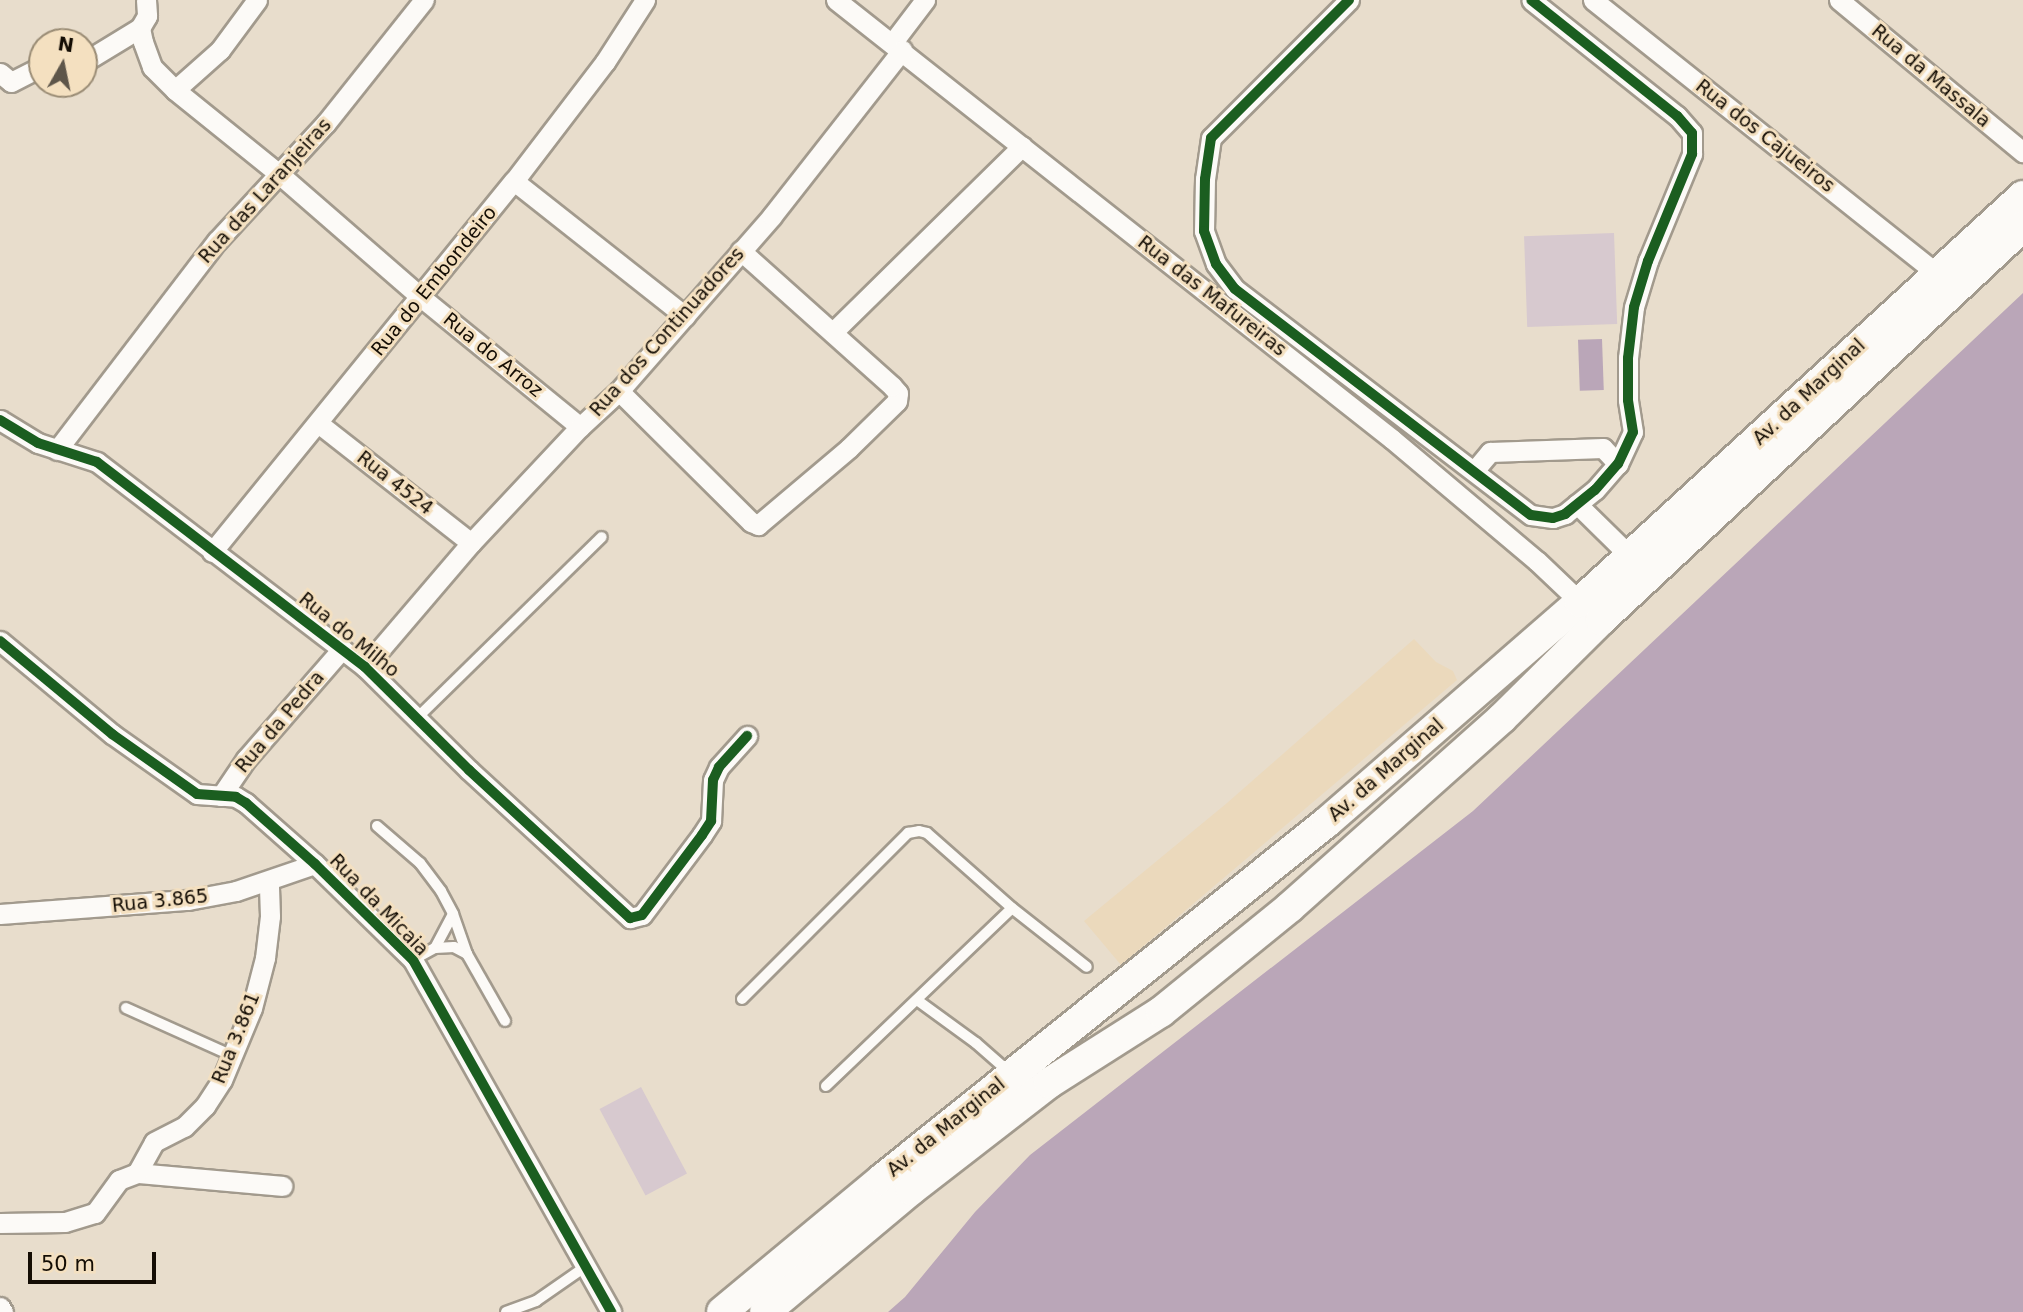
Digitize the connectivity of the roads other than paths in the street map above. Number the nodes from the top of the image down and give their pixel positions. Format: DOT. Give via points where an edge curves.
graph roads {
  1 [pos="146,0"];
  2 [pos="257,0"];
  3 [pos="424,0"];
  4 [pos="645,0"];
  5 [pos="836,0"];
  6 [pos="925,0"];
  7 [pos="1349,0"];
  8 [pos="1531,0"];
  9 [pos="1593,0"];
  10 [pos="1839,0"];
  11 [pos="140,28"];
  12 [pos="897,46"];
  13 [pos="98,54"];
  14 [pos="0,72"];
  15 [pos="28,73"];
  16 [pos="175,90"];
  17 [pos="1022,146"];
  18 [pos="2023,152"];
  19 [pos="278,173"];
  20 [pos="514,181"];
  21 [pos="2023,196"];
  22 [pos="2023,226"];
  23 [pos="741,251"];
  24 [pos="1936,273"];
  25 [pos="422,298"];
  26 [pos="685,316"];
  27 [pos="832,332"];
  28 [pos="619,391"];
  29 [pos="0,420"];
  30 [pos="318,423"];
  31 [pos="580,427"];
  32 [pos="57,450"];
  33 [pos="1618,464"];
  34 [pos="1474,471"];
  35 [pos="1577,504"];
  36 [pos="602,537"];
  37 [pos="471,543"];
  38 [pos="212,552"];
  39 [pos="1630,556"];
  40 [pos="1590,611"];
  41 [pos="0,641"];
  42 [pos="342,649"];
  43 [pos="365,667"];
  44 [pos="418,717"];
  45 [pos="747,736"];
  46 [pos="221,796"];
  47 [pos="377,826"];
  48 [pos="315,864"];
  49 [pos="270,881"];
  50 [pos="1012,908"];
  51 [pos="0,914"];
  52 [pos="453,914"];
  53 [pos="435,948"];
  54 [pos="467,954"];
  55 [pos="413,960"];
  56 [pos="1087,967"];
  57 [pos="742,999"];
  58 [pos="917,1000"];
  59 [pos="126,1008"];
  60 [pos="505,1021"];
  61 [pos="233,1056"];
  62 [pos="1012,1074"];
  63 [pos="826,1086"];
  64 [pos="137,1173"];
  65 [pos="282,1186"];
  66 [pos="0,1223"];
  67 [pos="585,1267"];
  68 [pos="0,1307"];
  69 [pos="743,1307"];
  70 [pos="3,1312"];
  71 [pos="506,1312"];
  72 [pos="611,1312"];
  1 -- 11 [label="street" via="147,16"];
  2 -- 16 [label="street" via="220,50"];
  3 -- 19 [label="street, Rua das Laranjeiras" via="326,122"];
  4 -- 20 [label="street, Rua do Embondeiro" via="605,62"];
  5 -- 12 [label="street, Rua das Mafureiras"];
  6 -- 12 [label="street, Rua dos Continuadores"];
  7 -- 34 [label="street" via="1211,138 1204,231 1216,264 1235,289"];
  8 -- 33 [label="street" via="1677,116 1692,133 1692,155 1634,307 1628,400 1633,432"];
  9 -- 24 [label="street, Rua dos Cajueiros"];
  10 -- 18 [label="street, Rua da Massala"];
  11 -- 13 [label="street"];
  11 -- 16 [label="street, Rua do Arroz" via="152,67"];
  12 -- 17 [label="street, Rua das Mafureiras"];
  12 -- 23 [label="street, Rua dos Continuadores"];
  14 -- 15 [label="street" via="11,82"];
  16 -- 19 [label="street, Rua do Arroz"];
  17 -- 27 [label="street"];
  17 -- 40 [label="street, Rua das Mafureiras" via="1392,439"];
  19 -- 25 [label="street, Rua do Arroz"];
  19 -- 32 [label="street, Rua das Laranjeiras" via="217,241"];
  20 -- 25 [label="street, Rua do Embondeiro"];
  20 -- 26 [label="street"];
  21 -- 24 [label="main road, Av. da Marginal"];
  22 -- 40 [label="main road, Av. da Marginal"];
  23 -- 26 [label="street, Rua dos Continuadores"];
  23 -- 27 [label="street"];
  24 -- 39 [label="main road, Av. da Marginal"];
  25 -- 30 [label="street, Rua do Embondeiro"];
  25 -- 31 [label="street, Rua do Arroz"];
  26 -- 28 [label="street, Rua dos Continuadores"];
  27 -- 28 [label="street" via="891,386 898,398 849,448 758,525"];
  28 -- 31 [label="street, Rua dos Continuadores"];
  29 -- 32 [label="street, Rua do Milho"];
  30 -- 37 [label="street, Rua 4524"];
  30 -- 38 [label="street, Rua do Embondeiro"];
  31 -- 37 [label="street, Rua dos Continuadores"];
  32 -- 38 [label="street, Rua do Milho" via="97,462"];
  33 -- 34 [label="street" via="1603,448 1490,452"];
  33 -- 35 [label="street"];
  34 -- 35 [label="street" via="1531,515 1553,517"];
  35 -- 39 [label="street"];
  36 -- 44 [label="lane"];
  37 -- 43 [label="street, Rua dos Continuadores"];
  38 -- 42 [label="street, Rua do Milho"];
  39 -- 40 [label="main road, Av. da Marginal"];
  40 -- 62 [label="main road, Av. da Marginal"];
  40 -- 69 [label="main road, Av. da Marginal" via="1502,718 1290,907 1161,1012 1039,1091 911,1190"];
  41 -- 46 [label="street, Rua da Micaia" via="150,762 197,794"];
  42 -- 43 [label="street, Rua do Milho"];
  42 -- 46 [label="street, Rua da Pedra" via="246,759"];
  43 -- 44 [label="street, Rua do Milho"];
  44 -- 45 [label="street, Rua do Milho" via="623,916 635,918 642,915 711,821 713,780"];
  46 -- 48 [label="street, Rua da Micaia" via="246,803"];
  47 -- 52 [label="lane" via="420,863"];
  48 -- 49 [label="street, Rua 3.865"];
  48 -- 55 [label="street, Rua da Micaia"];
  49 -- 51 [label="street, Rua 3.865" via="188,900"];
  49 -- 61 [label="street, Rua 3.861" via="265,958"];
  50 -- 56 [label="lane"];
  50 -- 57 [label="lane" via="927,834 908,833"];
  50 -- 58 [label="lane"];
  52 -- 53 [label="lane"];
  52 -- 54 [label="lane"];
  53 -- 54 [label="lane" via="454,947"];
  53 -- 55 [label="lane"];
  54 -- 60 [label="lane"];
  55 -- 67 [label="street, Rua da Micaia"];
  58 -- 62 [label="lane"];
  58 -- 63 [label="lane"];
  59 -- 61 [label="lane"];
  61 -- 64 [label="street, Rua 3.861" via="205,1107 184,1127 155,1142"];
  62 -- 69 [label="main road, Av. da Marginal"];
  64 -- 65 [label="street"];
  64 -- 66 [label="street, Rua 3.861" via="119,1180 95,1213 84,1219"];
  67 -- 71 [label="lane" via="536,1301"];
  67 -- 72 [label="street, Rua da Micaia"];
  68 -- 70 [label="street"];
}
